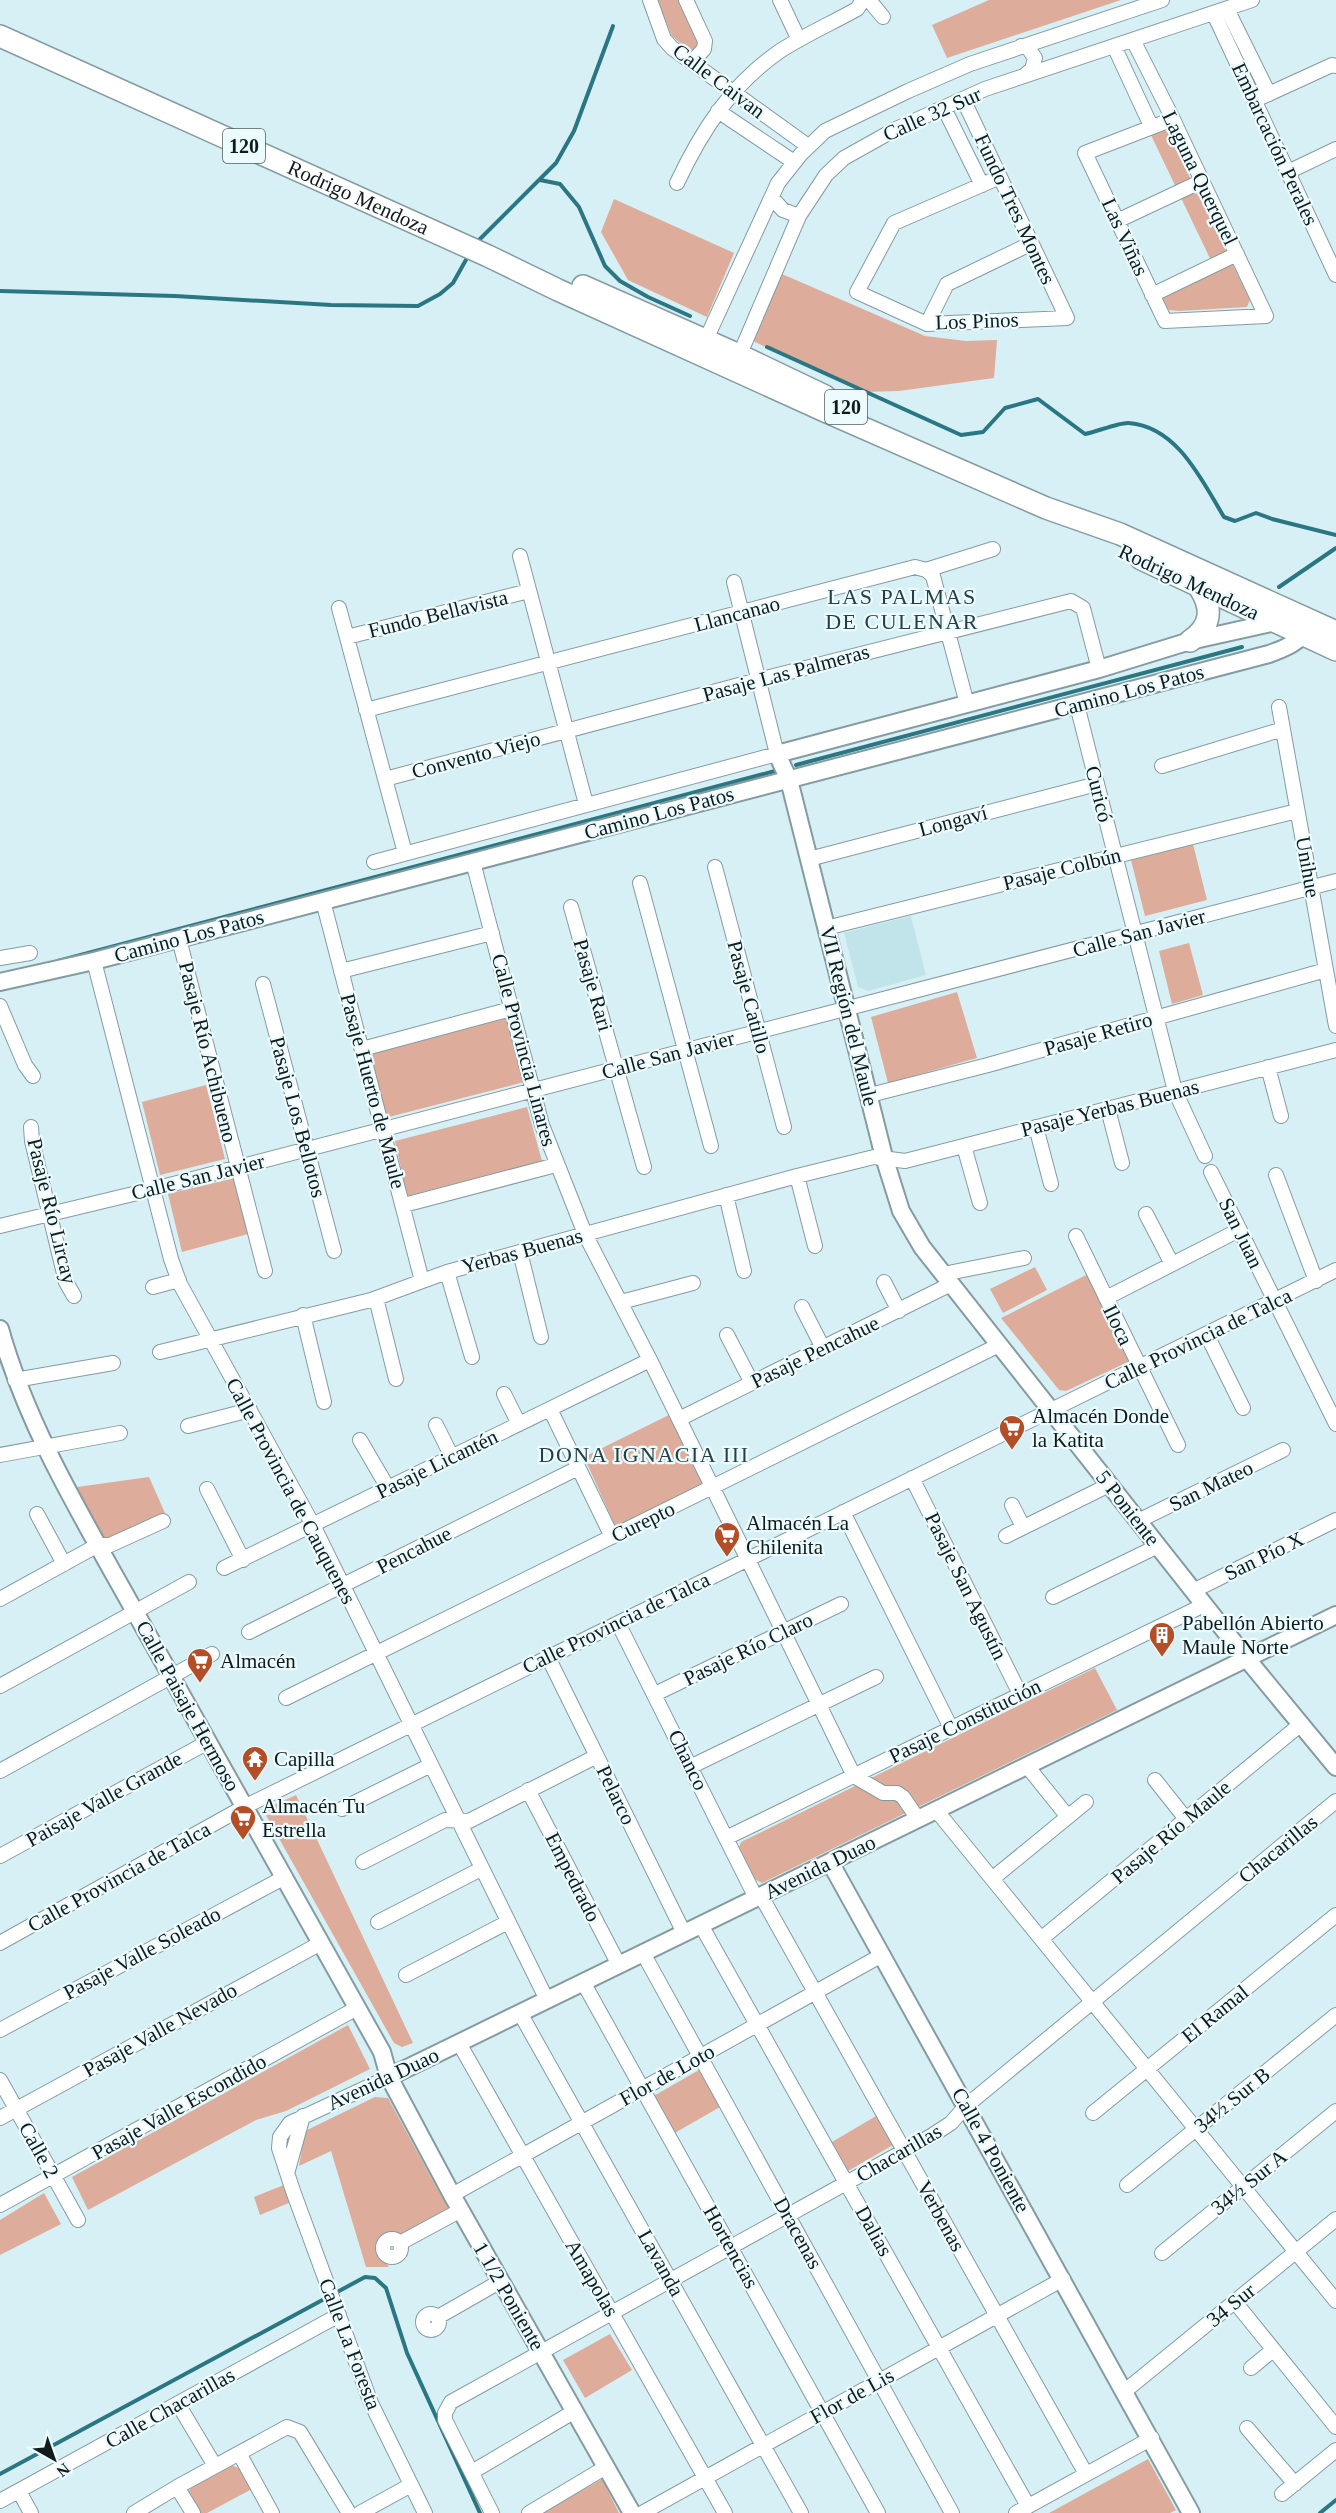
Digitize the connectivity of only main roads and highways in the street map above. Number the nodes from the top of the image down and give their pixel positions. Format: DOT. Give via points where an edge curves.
graph roads {
  1 [pos="0,36"];
  2 [pos="1046,508"];
  3 [pos="1199,587"];
  4 [pos="1305,627"];
  5 [pos="1336,632"];
  6 [pos="1190,641"];
  7 [pos="1336,650"];
  1 -- 2 [label="main road, Rodrigo Mendoza / 120" via="558,291 736,362"];
  2 -- 3 [label="main road, Rodrigo Mendoza / 120"];
  2 -- 4 [label="main road, Rodrigo Mendoza / 120" via="1120,534"];
  3 -- 4 [label="main road, Rodrigo Mendoza / 120" via="1274,622"];
  3 -- 6 [label="main road" via="1206,598 1209,616 1204,630"];
  4 -- 5 [label="main road, Rodrigo Mendoza / 120"];
  4 -- 7 [label="main road, Rodrigo Mendoza / 120"];
}
